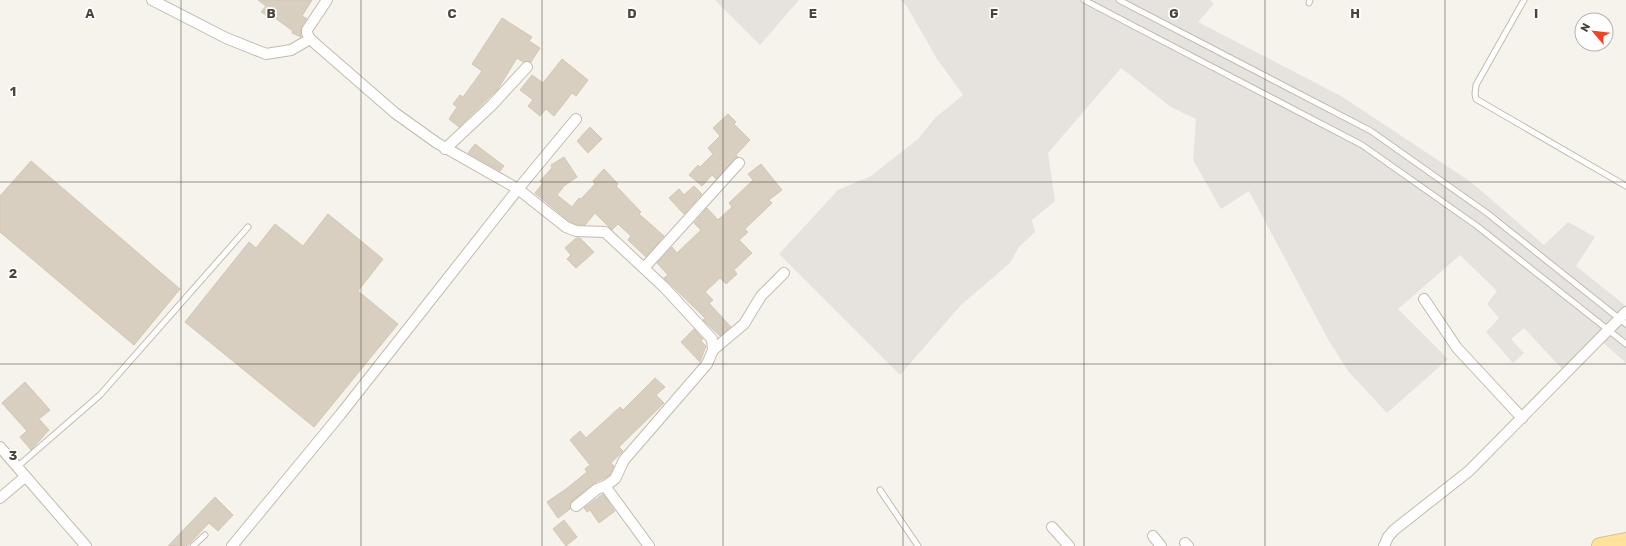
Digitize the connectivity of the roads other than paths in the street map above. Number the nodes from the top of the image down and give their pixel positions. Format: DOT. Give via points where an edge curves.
graph roads {
  1 [pos="152,0"];
  2 [pos="327,0"];
  3 [pos="1084,0"];
  4 [pos="1119,0"];
  5 [pos="1524,0"];
  6 [pos="310,39"];
  7 [pos="527,67"];
  8 [pos="576,119"];
  9 [pos="445,148"];
  10 [pos="739,163"];
  11 [pos="1626,186"];
  12 [pos="518,189"];
  13 [pos="248,227"];
  14 [pos="644,268"];
  15 [pos="784,272"];
  16 [pos="1424,299"];
  17 [pos="1624,318"];
  18 [pos="1608,331"];
  19 [pos="1626,344"];
  20 [pos="713,350"];
  21 [pos="1522,418"];
  22 [pos="0,446"];
  23 [pos="17,467"];
  24 [pos="25,477"];
  25 [pos="605,486"];
  26 [pos="880,490"];
  27 [pos="0,498"];
  28 [pos="576,506"];
  29 [pos="1052,527"];
  30 [pos="205,535"];
  31 [pos="1152,536"];
  32 [pos="1626,541"];
  33 [pos="86,546"];
  34 [pos="193,546"];
  35 [pos="232,546"];
  36 [pos="649,546"];
  37 [pos="918,546"];
  38 [pos="1069,546"];
  39 [pos="1161,546"];
  40 [pos="1384,546"];
  41 [pos="1600,546"];
  1 -- 6 [label="street" via="226,38 266,54 291,50"];
  2 -- 6 [label="street" via="308,30"];
  3 -- 18 [label="lane" via="1362,145 1477,226"];
  4 -- 17 [label="lane" via="1371,131 1487,213"];
  5 -- 11 [label="lane" via="1476,85 1476,98"];
  6 -- 9 [label="street" via="395,113"];
  7 -- 9 [label="street" via="492,105"];
  8 -- 12 [label="street"];
  9 -- 12 [label="street"];
  10 -- 14 [label="street"];
  12 -- 14 [label="street" via="566,227 605,232"];
  12 -- 35 [label="street" via="340,415"];
  13 -- 23 [label="lane" via="100,395"];
  14 -- 20 [label="street" via="712,340"];
  15 -- 20 [label="street" via="761,296 744,324"];
  16 -- 21 [label="street" via="1457,348"];
  17 -- 18 [label="street"];
  18 -- 19 [label="lane"];
  18 -- 21 [label="street"];
  20 -- 25 [label="street" via="707,364 624,460 615,479"];
  21 -- 40 [label="street" via="1457,482 1394,530"];
  22 -- 23 [label="street"];
  23 -- 24 [label="street"];
  24 -- 27 [label="street"];
  24 -- 33 [label="street"];
  25 -- 28 [label="street" via="596,489"];
  25 -- 36 [label="street"];
  26 -- 37 [label="lane"];
  29 -- 38 [label="street"];
  30 -- 34 [label="lane"];
  31 -- 39 [label="street"];
  32 -- 41 [label="main road"];
}
